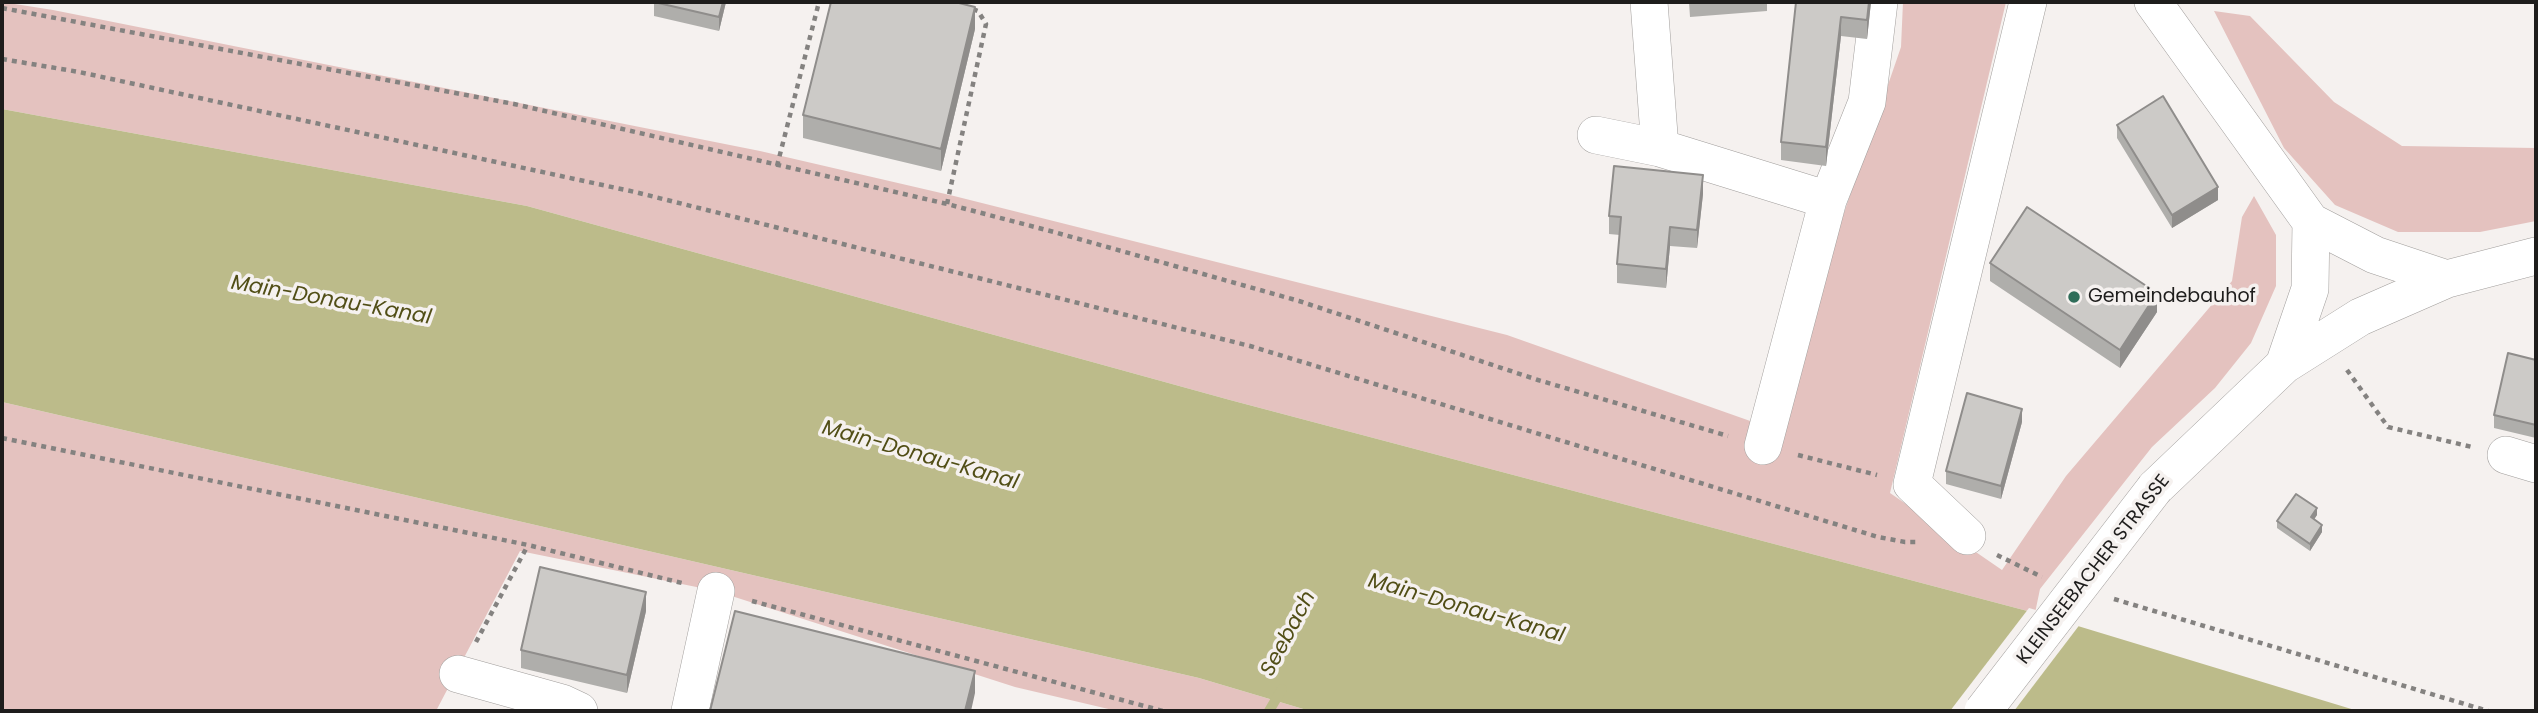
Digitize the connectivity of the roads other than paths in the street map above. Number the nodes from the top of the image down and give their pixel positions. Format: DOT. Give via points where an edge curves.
graph roads {
  1 [pos="1649,2"];
  2 [pos="1879,2"];
  3 [pos="2028,2"];
  4 [pos="2152,2"];
  5 [pos="1596,135"];
  6 [pos="1660,148"];
  7 [pos="1828,200"];
  8 [pos="2311,222"];
  9 [pos="2536,256"];
  10 [pos="2447,279"];
  11 [pos="2284,365"];
  12 [pos="1763,446"];
  13 [pos="1967,536"];
  14 [pos="716,591"];
  15 [pos="458,674"];
  16 [pos="579,711"];
  17 [pos="690,711"];
  18 [pos="1983,711"];
  1 -- 6 [label="street"];
  2 -- 7 [label="street" via="1867,102"];
  3 -- 13 [label="street" via="1912,484"];
  4 -- 8 [label="street"];
  5 -- 6 [label="street"];
  6 -- 7 [label="street"];
  7 -- 12 [label="street"];
  8 -- 10 [label="street" via="2375,255"];
  8 -- 11 [label="street" via="2310,289"];
  9 -- 10 [label="street, KLEINSEEBACHER STRASSE"];
  10 -- 11 [label="street, KLEINSEEBACHER STRASSE" via="2360,317"];
  11 -- 18 [label="street, KLEINSEEBACHER STRASSE, bridge" via="2155,488"];
  14 -- 17 [label="street"];
  15 -- 16 [label="street"];
}
